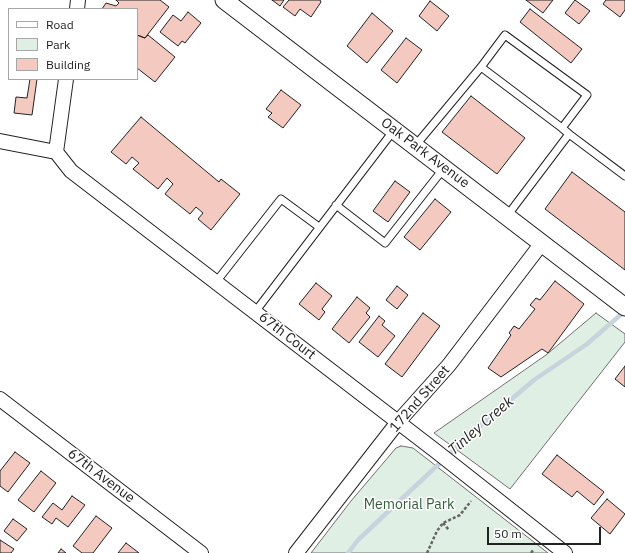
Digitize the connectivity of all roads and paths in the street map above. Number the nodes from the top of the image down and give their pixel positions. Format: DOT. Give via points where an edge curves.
graph roads {
  1 [pos="224,0"];
  2 [pos="481,66"];
  3 [pos="66,80"];
  4 [pos="562,128"];
  5 [pos="394,130"];
  6 [pos="569,134"];
  7 [pos="0,141"];
  8 [pos="415,146"];
  9 [pos="56,152"];
  10 [pos="444,168"];
  11 [pos="625,176"];
  12 [pos="336,204"];
  13 [pos="507,216"];
  14 [pos="319,227"];
  15 [pos="542,243"];
  16 [pos="216,282"];
  17 [pos="625,307"];
  18 [pos="255,312"];
  19 [pos="0,399"];
  20 [pos="398,422"];
  21 [pos="471,501"];
  22 [pos="443,523"];
  23 [pos="449,530"];
  24 [pos="534,549"];
  25 [pos="201,553"];
  26 [pos="296,553"];
  27 [pos="427,553"];
  28 [pos="530,553"];
  29 [pos="565,553"];
  1 -- 5 [label="street, Oak Park Avenue"];
  2 -- 4 [label="lane"];
  2 -- 4 [label="lane" via="505,34 587,95"];
  2 -- 8 [label="lane"];
  3 -- 9 [label="street"];
  4 -- 6 [label="lane"];
  5 -- 8 [label="street, Oak Park Avenue"];
  5 -- 12 [label="lane"];
  6 -- 11 [label="lane"];
  6 -- 13 [label="lane"];
  7 -- 9 [label="street"];
  8 -- 10 [label="street, Oak Park Avenue"];
  9 -- 16 [label="street, 67th Court" via="71,172"];
  10 -- 12 [label="lane" via="385,243"];
  10 -- 13 [label="street, Oak Park Avenue"];
  12 -- 14 [label="lane"];
  13 -- 15 [label="street, Oak Park Avenue"];
  14 -- 16 [label="lane" via="281,199"];
  14 -- 18 [label="lane"];
  15 -- 17 [label="street, Oak Park Avenue"];
  15 -- 20 [label="street, 172nd Street" via="449,365"];
  16 -- 18 [label="street, 67th Court"];
  18 -- 20 [label="street, 67th Court"];
  19 -- 25 [label="street, 67th Avenue"];
  20 -- 26 [label="street, 172nd Street"];
  20 -- 29 [label="street, 67th Court"];
  21 -- 22 [label="path" via="460,515"];
  22 -- 23 [label="path"];
  22 -- 27 [label="path"];
  24 -- 28 [label="path"];
}
